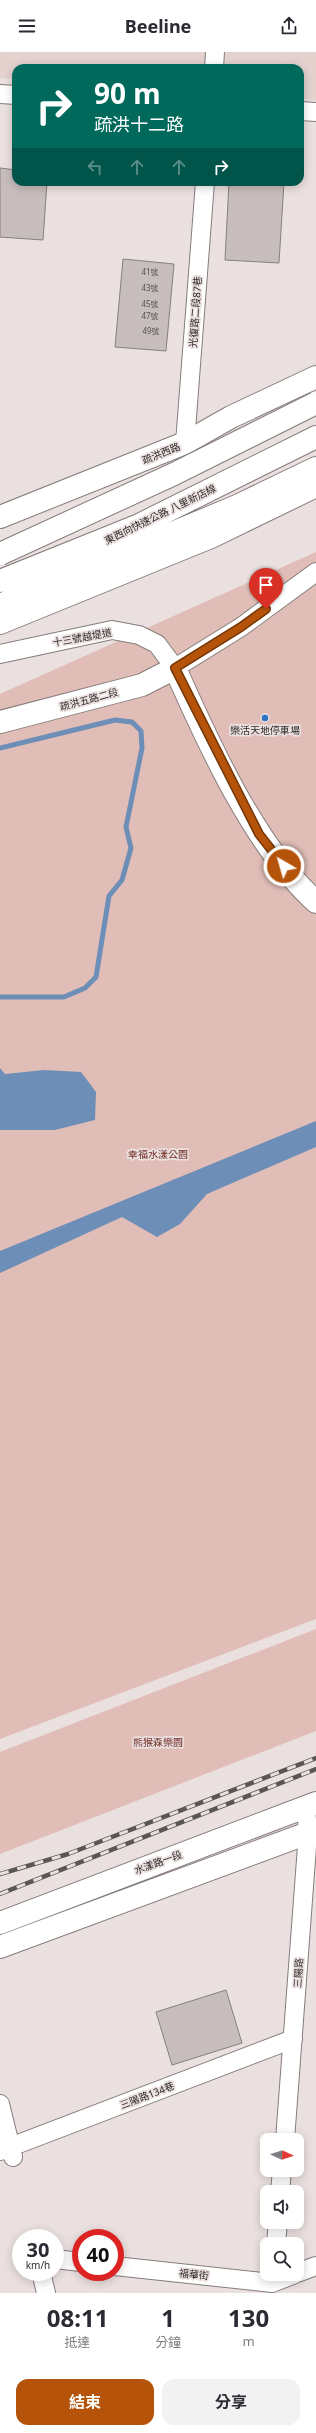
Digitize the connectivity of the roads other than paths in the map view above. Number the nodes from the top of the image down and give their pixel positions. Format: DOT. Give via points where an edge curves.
graph roads {
  1 [pos="215,52"];
  2 [pos="214,64"];
  3 [pos="0,94"];
  4 [pos="12,95"];
  5 [pos="304,111"];
  6 [pos="316,112"];
  7 [pos="205,186"];
  8 [pos="316,377"];
  9 [pos="316,403"];
  10 [pos="316,415"];
  11 [pos="316,437"];
  12 [pos="185,443"];
  13 [pos="316,460"];
  14 [pos="316,468"];
  15 [pos="316,486"];
  16 [pos="0,517"];
  17 [pos="0,549"];
  18 [pos="0,554"];
  19 [pos="139,566"];
  20 [pos="316,572"];
  21 [pos="0,581"];
  22 [pos="0,605"];
  23 [pos="0,623"];
  24 [pos="0,654"];
  25 [pos="175,668"];
  26 [pos="0,722"];
  27 [pos="316,902"];
  28 [pos="311,1805"];
  29 [pos="312,1831"];
  30 [pos="0,1923"];
  31 [pos="0,1947"];
  32 [pos="294,2039"];
  33 [pos="0,2104"];
  34 [pos="286,2133"];
  35 [pos="8,2152"];
  36 [pos="316,2266"];
  37 [pos="124,2267"];
  38 [pos="304,2271"];
  39 [pos="43,2281"];
  40 [pos="272,2283"];
  41 [pos="46,2293"];
  1 -- 2 [label="street"];
  3 -- 4 [label="street"];
  5 -- 6 [label="street"];
  7 -- 12 [label="street, 光復路二段87巷"];
  8 -- 12 [label="main road, 疏洪西路" via="231,417"];
  9 -- 18 [label="main road, bridge" via="174,474"];
  10 -- 17 [label="main road" via="87,521"];
  11 -- 21 [label="main road, 東西向快速公路 八里新店線" via="137,526"];
  12 -- 16 [label="main road, 疏洪西路"];
  13 -- 19 [label="main road" via="257,490 192,528"];
  14 -- 22 [label="main road, 東西向快速公路 八里新店線" via="230,509"];
  15 -- 19 [label="main road" via="211,537"];
  19 -- 23 [label="main road"];
  20 -- 25 [label="street" via="241,627"];
  24 -- 25 [label="street, 十三號越堤道" via="112,630 139,635 156,644"];
  25 -- 26 [label="main road, 疏洪五路二段" via="142,685"];
  25 -- 27 [label="main road" via="259,834 301,888"];
  28 -- 29 [label="street, 三陽路"];
  28 -- 30 [label="main road, 水漾路一段"];
  29 -- 31 [label="main road"];
  29 -- 32 [label="street, 三陽路"];
  32 -- 34 [label="street, 三陽路"];
  32 -- 35 [label="street, 三陽路134巷"];
  33 -- 35 [label="street"];
  36 -- 38 [label="street"];
  37 -- 40 [label="street, 福華街"];
  39 -- 41 [label="street"];
}
